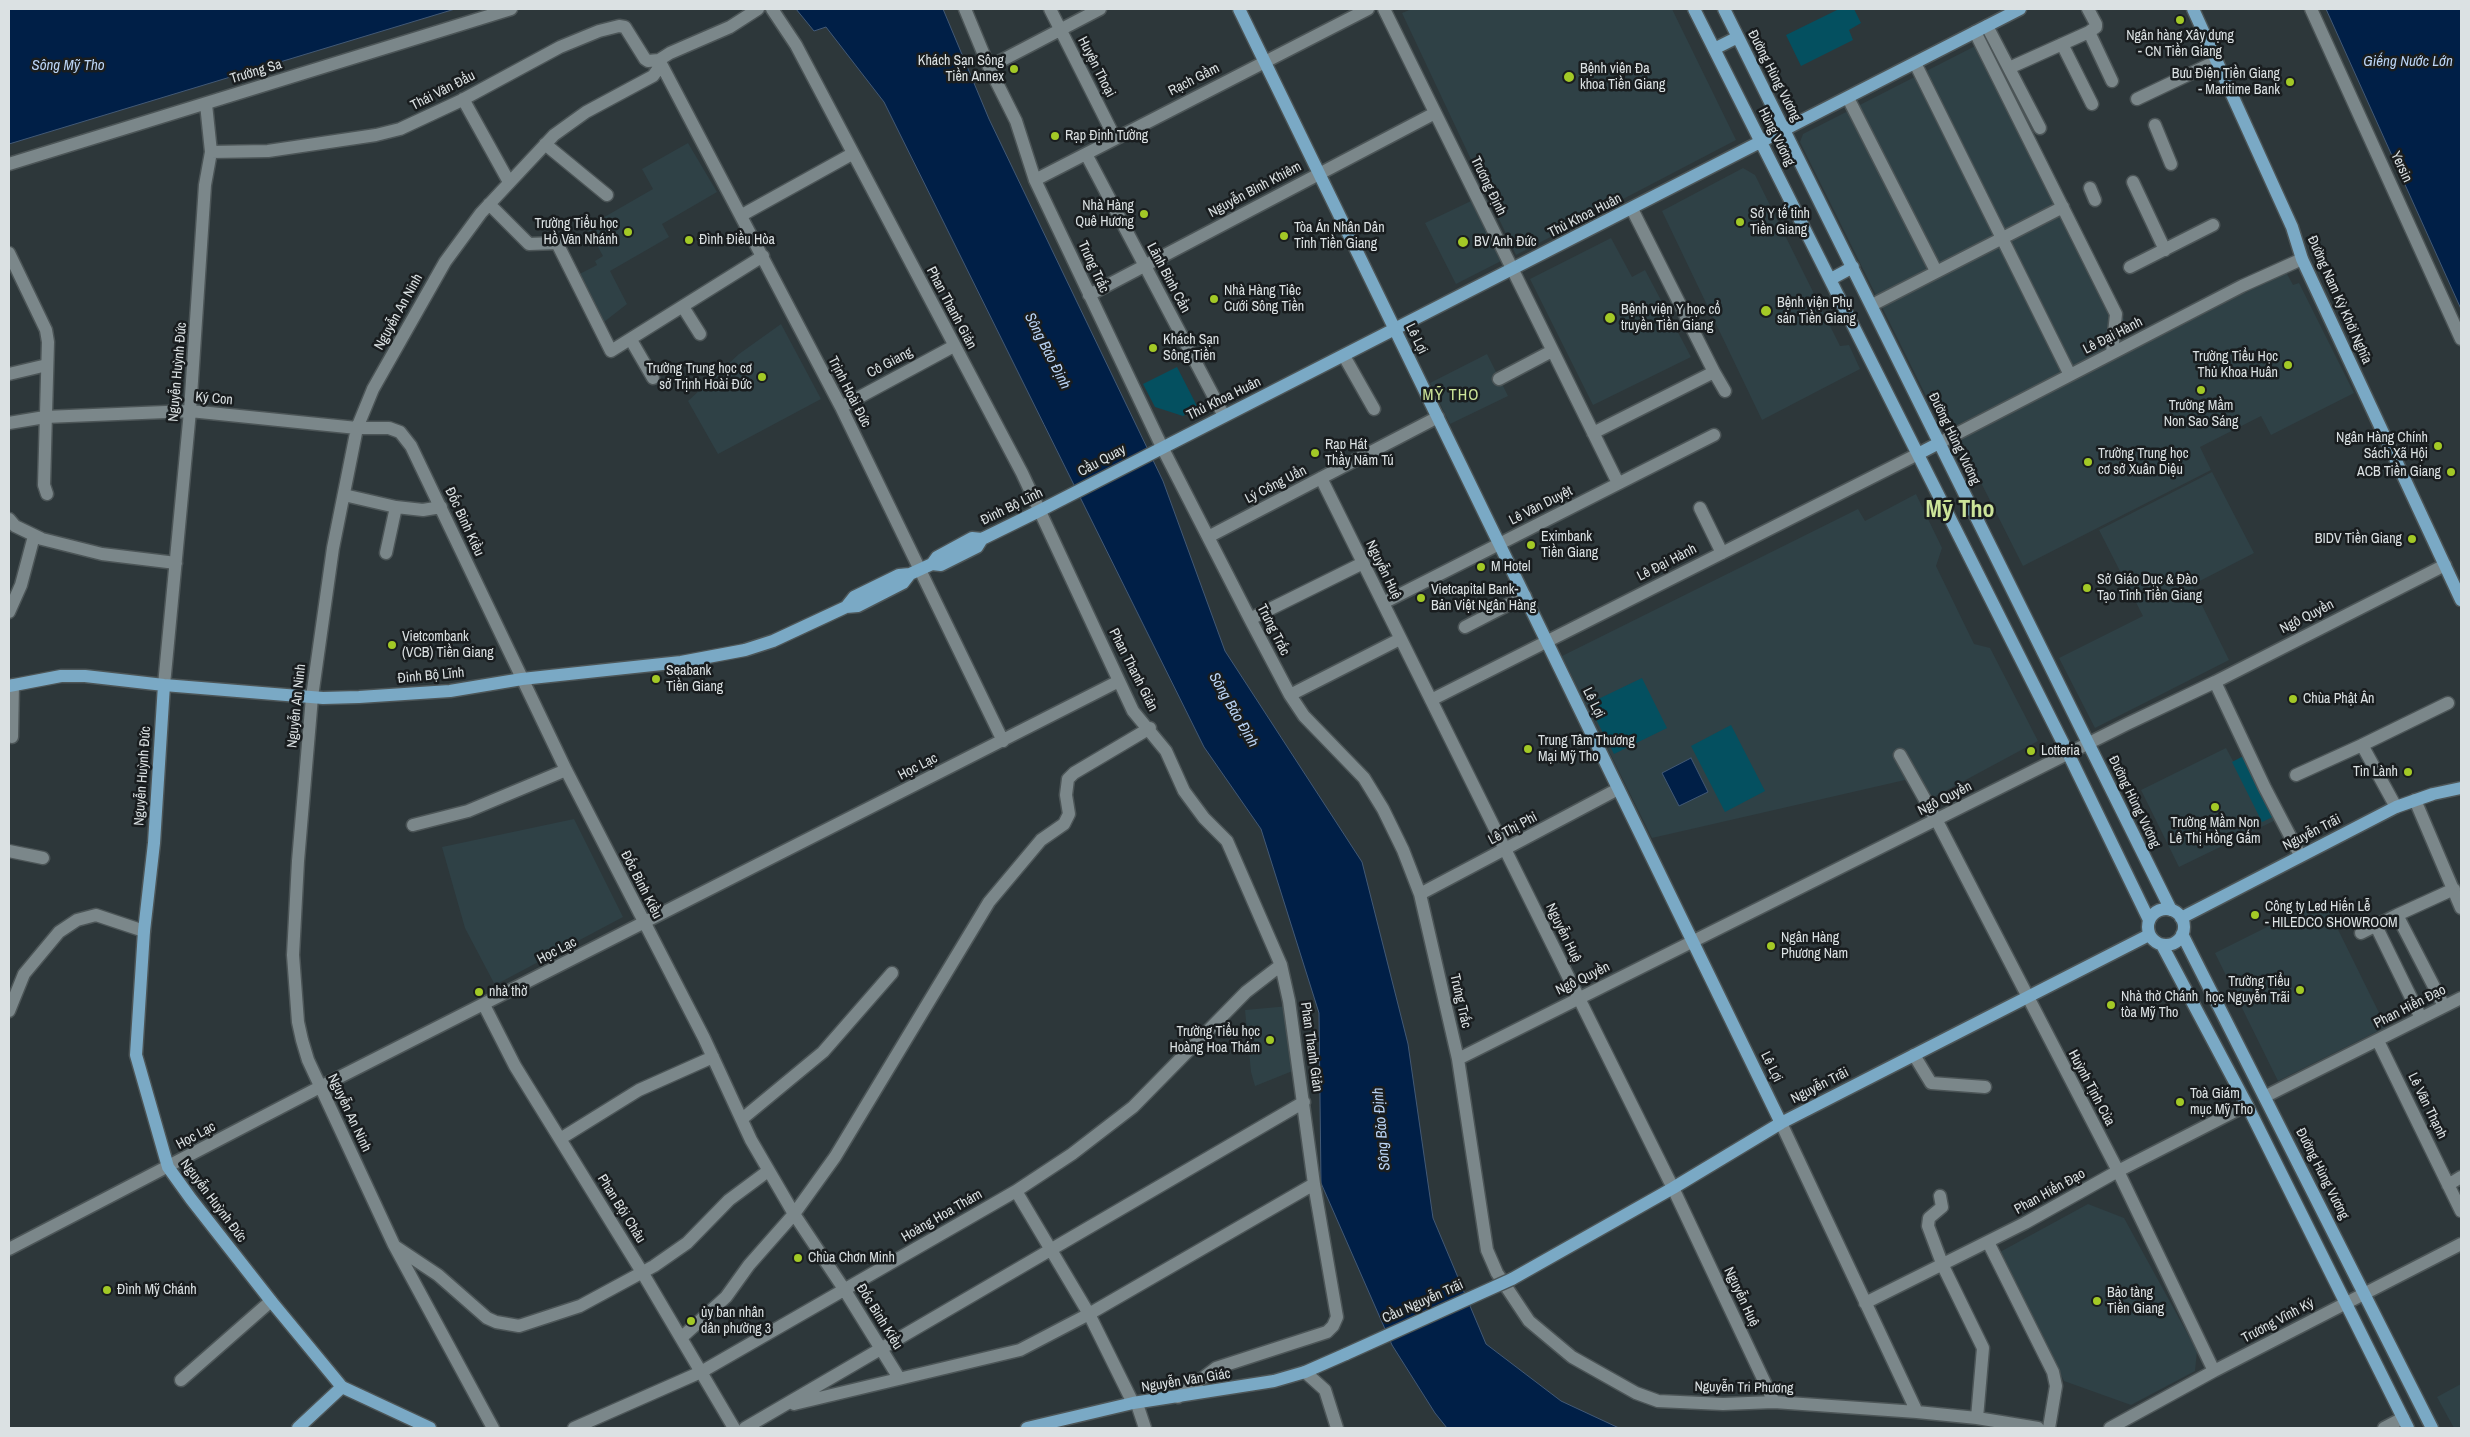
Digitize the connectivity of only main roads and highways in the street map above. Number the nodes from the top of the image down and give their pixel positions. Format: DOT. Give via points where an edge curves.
graph roads {
  1 [pos="1239,9"];
  2 [pos="1694,9"];
  3 [pos="1724,9"];
  4 [pos="2020,9"];
  5 [pos="2194,9"];
  6 [pos="1738,37"];
  7 [pos="1714,49"];
  8 [pos="1784,130"];
  9 [pos="1761,142"];
  10 [pos="1853,267"];
  11 [pos="1831,279"];
  12 [pos="1395,330"];
  13 [pos="1939,443"];
  14 [pos="1158,449"];
  15 [pos="1918,454"];
  16 [pos="1056,502"];
  17 [pos="2461,600"];
  18 [pos="11,685"];
  19 [pos="164,685"];
  20 [pos="2461,788"];
  21 [pos="2176,914"];
  22 [pos="2149,920"];
  23 [pos="2182,934"];
  24 [pos="2149,935"];
  25 [pos="2162,945"];
  26 [pos="1781,1123"];
  27 [pos="1512,1278"];
  28 [pos="1346,1354"];
  29 [pos="342,1387"];
  30 [pos="2406,1423"];
  31 [pos="298,1428"];
  32 [pos="430,1428"];
  33 [pos="1027,1428"];
  34 [pos="2432,1428"];
  1 -- 12 [label="main road, Lê Lợi"];
  2 -- 7 [label="main road, Hùng Vương"];
  3 -- 6 [label="main road, Đường Hùng Vương"];
  4 -- 8 [label="main road, Thủ Khoa Huân"];
  5 -- 17 [label="main road, Đường Nam Kỳ Khởi Nghĩa" via="2292,227 2302,259"];
  6 -- 7 [label="main road"];
  6 -- 8 [label="main road, Đường Hùng Vương"];
  7 -- 9 [label="main road, Hùng Vương"];
  8 -- 9 [label="main road, Thủ Khoa Huân"];
  8 -- 10 [label="main road, Đường Hùng Vương"];
  9 -- 11 [label="main road, Hùng Vương"];
  9 -- 12 [label="main road, Thủ Khoa Huân"];
  10 -- 11 [label="main road"];
  10 -- 13 [label="main road, Đường Hùng Vương"];
  11 -- 15 [label="main road"];
  12 -- 14 [label="main road, Thủ Khoa Huân"];
  12 -- 26 [label="main road, Lê Lợi"];
  13 -- 15 [label="main road"];
  13 -- 21 [label="main road, Đường Hùng Vương"];
  14 -- 16 [label="main road, Cầu Quay"];
  15 -- 22 [label="main road"];
  16 -- 19 [label="main road, Đinh Bộ Lĩnh" via="982,539 972,538 921,569 898,574 854,597 846,607 773,641 714,658 522,679 450,691 359,697 312,697"];
  18 -- 19 [label="main road, Đinh Bộ Lĩnh" via="62,676"];
  19 -- 29 [label="main road, Nguyễn Huỳnh Đức" via="136,1054 168,1167"];
  20 -- 21 [label="main road, Nguyễn Trãi" via="2396,807"];
  21 -- 22 [label="main road, Nguyễn Trãi" via="2164,908"];
  21 -- 23 [label="main road" via="2184,928"];
  22 -- 24 [label="main road"];
  23 -- 25 [label="main road" via="2174,943"];
  23 -- 34 [label="main road, Đường Hùng Vương"];
  24 -- 25 [label="main road"];
  24 -- 26 [label="main road, Nguyễn Trãi"];
  25 -- 30 [label="main road" via="2247,1105"];
  26 -- 27 [label="main road, Nguyễn Trãi"];
  27 -- 28 [label="main road, Cầu Nguyễn Trãi, bridge"];
  28 -- 33 [label="main road, Nguyễn Văn Giác" via="1306,1372 1246,1387 1135,1403"];
  29 -- 31 [label="main road"];
  29 -- 32 [label="main road"];
}
